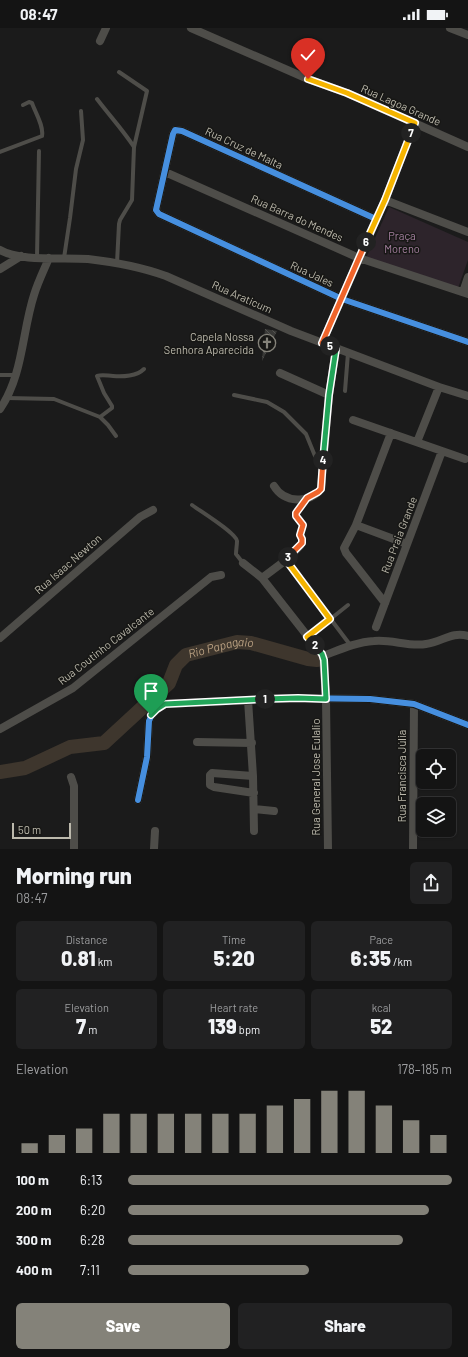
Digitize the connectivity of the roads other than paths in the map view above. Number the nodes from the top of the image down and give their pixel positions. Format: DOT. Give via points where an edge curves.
graph roads {
  1 [pos="106,28"];
  2 [pos="191,28"];
  3 [pos="450,28"];
  4 [pos="468,35"];
  5 [pos="100,41"];
  6 [pos="119,72"];
  7 [pos="97,99"];
  8 [pos="23,105"];
  9 [pos="81,111"];
  10 [pos="415,123"];
  11 [pos="134,147"];
  12 [pos="468,147"];
  13 [pos="39,151"];
  14 [pos="0,152"];
  15 [pos="165,172"];
  16 [pos="385,200"];
  17 [pos="156,208"];
  18 [pos="376,219"];
  19 [pos="468,232"];
  20 [pos="0,250"];
  21 [pos="20,256"];
  22 [pos="37,258"];
  23 [pos="49,258"];
  24 [pos="64,258"];
  25 [pos="359,258"];
  26 [pos="117,263"];
  27 [pos="0,269"];
  28 [pos="468,276"];
  29 [pos="466,293"];
  30 [pos="342,299"];
  31 [pos="468,342"];
  32 [pos="322,343"];
  33 [pos="336,349"];
  34 [pos="348,353"];
  35 [pos="144,369"];
  36 [pos="280,373"];
  37 [pos="0,375"];
  38 [pos="16,375"];
  39 [pos="439,387"];
  40 [pos="345,391"];
  41 [pos="234,395"];
  42 [pos="329,395"];
  43 [pos="468,396"];
  44 [pos="7,398"];
  45 [pos="0,409"];
  46 [pos="100,417"];
  47 [pos="353,420"];
  48 [pos="391,433"];
  49 [pos="116,436"];
  50 [pos="417,442"];
  51 [pos="442,450"];
  52 [pos="465,458"];
  53 [pos="323,460"];
  54 [pos="274,486"];
  55 [pos="307,498"];
  56 [pos="192,506"];
  57 [pos="153,510"];
  58 [pos="356,525"];
  59 [pos="407,544"];
  60 [pos="300,546"];
  61 [pos="286,560"];
  62 [pos="243,563"];
  63 [pos="221,576"];
  64 [pos="262,578"];
  65 [pos="385,603"];
  66 [pos="348,605"];
  67 [pos="330,619"];
  68 [pos="376,627"];
  69 [pos="468,636"];
  70 [pos="307,637"];
  71 [pos="0,638"];
  72 [pos="351,646"];
  73 [pos="323,656"];
  74 [pos="326,699"];
  75 [pos="248,700"];
  76 [pos="414,704"];
  77 [pos="468,725"];
  78 [pos="0,729"];
  79 [pos="197,742"];
  80 [pos="252,743"];
  81 [pos="253,776"];
  82 [pos="70,777"];
  83 [pos="254,793"];
  84 [pos="138,800"];
  85 [pos="254,809"];
  86 [pos="274,811"];
  87 [pos="155,831"];
  88 [pos="254,831"];
  89 [pos="74,849"];
  90 [pos="154,849"];
  91 [pos="328,849"];
  92 [pos="413,849"];
  1 -- 5 [label="street"];
  2 -- 10 [label="street, Rua Lagoa Grande"];
  3 -- 4 [label="street"];
  6 -- 11 [label="lane" via="147,92"];
  7 -- 11 [label="lane"];
  8 -- 14 [label="lane" via="32,103 42,136"];
  9 -- 24 [label="lane" via="84,136 76,169"];
  10 -- 12 [label="street, Rua Lagoa Grande"];
  10 -- 16 [label="street"];
  11 -- 26 [label="lane" via="132,196 119,224"];
  13 -- 22 [label="lane"];
  15 -- 17 [label="street, Rua Cruz de Malta"];
  15 -- 18 [label="street, Rua Cruz de Malta" via="173,134 175,130 179,130"];
  15 -- 25 [label="street, Rua Barra do Mendes"];
  16 -- 18 [label="street"];
  16 -- 19 [label="street"];
  17 -- 30 [label="street, Rua Jales" via="159,214"];
  18 -- 25 [label="street"];
  20 -- 21 [label="street, Rua Araticum"];
  21 -- 22 [label="street, Rua Araticum"];
  21 -- 27 [label="street"];
  22 -- 23 [label="street, Rua Araticum"];
  23 -- 24 [label="street, Rua Araticum"];
  23 -- 38 [label="street" via="34,295"];
  24 -- 26 [label="street, Rua Araticum"];
  25 -- 29 [label="street, Rua Barra do Mendes"];
  25 -- 30 [label="street"];
  26 -- 32 [label="street, Rua Araticum" via="166,276"];
  28 -- 29 [label="street"];
  30 -- 31 [label="street, Rua Jales"];
  30 -- 32 [label="street"];
  32 -- 33 [label="street, Rua Araticum"];
  33 -- 34 [label="street, Rua Araticum"];
  33 -- 42 [label="street"];
  34 -- 39 [label="street, Rua Araticum"];
  34 -- 40 [label="lane"];
  35 -- 46 [label="lane" via="120,376 97,376 112,406"];
  36 -- 42 [label="street"];
  37 -- 38 [label="lane"];
  38 -- 44 [label="street"];
  39 -- 43 [label="street, Rua Araticum"];
  39 -- 50 [label="street"];
  41 -- 53 [label="lane" via="267,402 284,412 306,434 316,456"];
  42 -- 53 [label="street"];
  44 -- 45 [label="street"];
  44 -- 46 [label="lane" via="54,399"];
  46 -- 49 [label="lane"];
  47 -- 48 [label="street"];
  48 -- 50 [label="street"];
  48 -- 58 [label="street"];
  50 -- 51 [label="street"];
  51 -- 52 [label="street"];
  51 -- 59 [label="street, Rua Praia Grande"];
  53 -- 55 [label="street" via="321,489"];
  54 -- 55 [label="street" via="278,492 292,499"];
  55 -- 60 [label="lane" via="296,513 303,525"];
  56 -- 62 [label="lane" via="235,537 236,554"];
  57 -- 71 [label="street, Rua Isaac Newton" via="140,517"];
  58 -- 59 [label="street"];
  58 -- 65 [label="street" via="344,548"];
  59 -- 65 [label="street, Rua Praia Grande"];
  60 -- 61 [label="street"];
  61 -- 64 [label="street"];
  61 -- 67 [label="lane"];
  62 -- 64 [label="street"];
  63 -- 78 [label="street, Rua Coutinho Cavalcante" via="211,577 73,688"];
  64 -- 70 [label="street"];
  65 -- 68 [label="street, Rua Praia Grande"];
  66 -- 67 [label="lane"];
  67 -- 70 [label="lane"];
  67 -- 72 [label="lane"];
  69 -- 72 [label="street" via="452,635 425,644 374,641"];
  70 -- 73 [label="street"];
  72 -- 73 [label="street"];
  73 -- 74 [label="street, Rua General Jose Eulalio"];
  74 -- 75 [label="street"];
  74 -- 76 [label="street" via="370,699"];
  74 -- 91 [label="street, Rua General Jose Eulalio"];
  75 -- 80 [label="street"];
  75 -- 84 [label="street" via="165,704 157,709 149,721 147,757"];
  76 -- 77 [label="street"];
  76 -- 92 [label="street, Rua Francisca Júlia"];
  79 -- 80 [label="street"];
  80 -- 81 [label="street"];
  81 -- 83 [label="street"];
  81 -- 83 [label="street" via="212,773 209,778 210,785 214,787"];
  82 -- 89 [label="street" via="74,786"];
  83 -- 85 [label="street"];
  85 -- 86 [label="street"];
  85 -- 88 [label="street"];
  87 -- 90 [label="street"];
}
